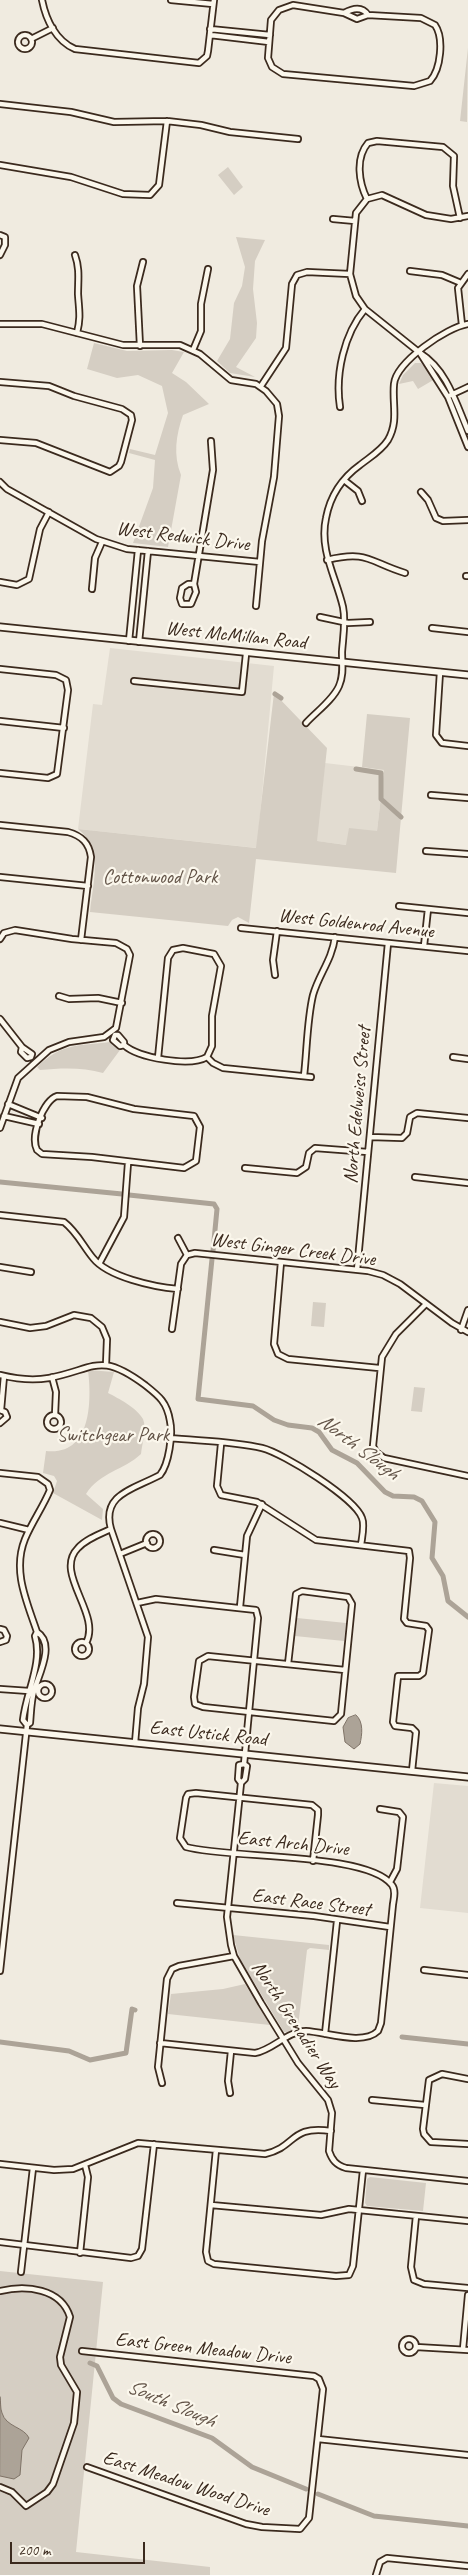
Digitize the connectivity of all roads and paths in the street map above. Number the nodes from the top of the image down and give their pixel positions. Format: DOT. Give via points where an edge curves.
graph roads {
  1 [pos="42,0"];
  2 [pos="171,0"];
  3 [pos="214,2"];
  4 [pos="344,13"];
  5 [pos="368,15"];
  6 [pos="53,28"];
  7 [pos="210,29"];
  8 [pos="210,35"];
  9 [pos="270,35"];
  10 [pos="31,39"];
  11 [pos="269,42"];
  12 [pos="0,104"];
  13 [pos="167,121"];
  14 [pos="298,139"];
  15 [pos="0,165"];
  16 [pos="367,199"];
  17 [pos="468,216"];
  18 [pos="460,218"];
  19 [pos="333,219"];
  20 [pos="355,221"];
  21 [pos="0,235"];
  22 [pos="0,255"];
  23 [pos="75,255"];
  24 [pos="143,262"];
  25 [pos="208,269"];
  26 [pos="410,270"];
  27 [pos="350,274"];
  28 [pos="468,274"];
  29 [pos="461,283"];
  30 [pos="365,309"];
  31 [pos="0,324"];
  32 [pos="465,325"];
  33 [pos="77,333"];
  34 [pos="140,346"];
  35 [pos="193,350"];
  36 [pos="420,353"];
  37 [pos="0,382"];
  38 [pos="261,386"];
  39 [pos="468,387"];
  40 [pos="450,396"];
  41 [pos="340,407"];
  42 [pos="468,431"];
  43 [pos="0,440"];
  44 [pos="212,441"];
  45 [pos="468,447"];
  46 [pos="344,480"];
  47 [pos="0,482"];
  48 [pos="421,492"];
  49 [pos="362,501"];
  50 [pos="48,512"];
  51 [pos="468,520"];
  52 [pos="102,542"];
  53 [pos="138,550"];
  54 [pos="148,551"];
  55 [pos="199,556"];
  56 [pos="328,560"];
  57 [pos="260,562"];
  58 [pos="405,573"];
  59 [pos="0,582"];
  60 [pos="194,584"];
  61 [pos="92,588"];
  62 [pos="256,606"];
  63 [pos="320,617"];
  64 [pos="344,622"];
  65 [pos="370,622"];
  66 [pos="0,627"];
  67 [pos="432,628"];
  68 [pos="468,632"];
  69 [pos="130,641"];
  70 [pos="139,642"];
  71 [pos="246,654"];
  72 [pos="342,663"];
  73 [pos="0,669"];
  74 [pos="440,672"];
  75 [pos="468,674"];
  76 [pos="134,680"];
  77 [pos="0,721"];
  78 [pos="306,723"];
  79 [pos="64,728"];
  80 [pos="468,746"];
  81 [pos="0,773"];
  82 [pos="431,795"];
  83 [pos="468,798"];
  84 [pos="0,825"];
  85 [pos="426,851"];
  86 [pos="468,854"];
  87 [pos="0,877"];
  88 [pos="88,886"];
  89 [pos="399,906"];
  90 [pos="428,909"];
  91 [pos="468,913"];
  92 [pos="241,928"];
  93 [pos="276,931"];
  94 [pos="335,937"];
  95 [pos="0,939"];
  96 [pos="81,940"];
  97 [pos="388,943"];
  98 [pos="424,946"];
  99 [pos="468,951"];
  100 [pos="275,975"];
  101 [pos="59,996"];
  102 [pos="122,1003"];
  103 [pos="0,1019"];
  104 [pos="114,1034"];
  105 [pos="207,1057"];
  106 [pos="453,1057"];
  107 [pos="158,1058"];
  108 [pos="468,1059"];
  109 [pos="36,1062"];
  110 [pos="304,1076"];
  111 [pos="311,1077"];
  112 [pos="8,1104"];
  113 [pos="4,1116"];
  114 [pos="42,1118"];
  115 [pos="468,1118"];
  116 [pos="39,1124"];
  117 [pos="0,1128"];
  118 [pos="370,1137"];
  119 [pos="368,1152"];
  120 [pos="128,1163"];
  121 [pos="245,1168"];
  122 [pos="415,1178"];
  123 [pos="468,1183"];
  124 [pos="0,1215"];
  125 [pos="178,1238"];
  126 [pos="187,1255"];
  127 [pos="282,1262"];
  128 [pos="99,1264"];
  129 [pos="0,1267"];
  130 [pos="358,1270"];
  131 [pos="31,1272"];
  132 [pos="178,1289"];
  133 [pos="426,1304"];
  134 [pos="468,1310"];
  135 [pos="0,1322"];
  136 [pos="172,1329"];
  137 [pos="461,1330"];
  138 [pos="468,1332"];
  139 [pos="106,1366"];
  140 [pos="380,1368"];
  141 [pos="2,1376"];
  142 [pos="52,1377"];
  143 [pos="0,1410"];
  144 [pos="55,1415"];
  145 [pos="0,1423"];
  146 [pos="170,1438"];
  147 [pos="221,1444"];
  148 [pos="0,1473"];
  149 [pos="468,1476"];
  150 [pos="262,1504"];
  151 [pos="0,1523"];
  152 [pos="111,1529"];
  153 [pos="29,1530"];
  154 [pos="147,1543"];
  155 [pos="361,1545"];
  156 [pos="214,1550"];
  157 [pos="120,1554"];
  158 [pos="245,1555"];
  159 [pos="137,1603"];
  160 [pos="240,1607"];
  161 [pos="0,1629"];
  162 [pos="37,1632"];
  163 [pos="0,1642"];
  164 [pos="86,1643"];
  165 [pos="254,1661"];
  166 [pos="288,1664"];
  167 [pos="345,1670"];
  168 [pos="0,1689"];
  169 [pos="28,1691"];
  170 [pos="36,1691"];
  171 [pos="249,1712"];
  172 [pos="26,1728"];
  173 [pos="0,1729"];
  174 [pos="135,1743"];
  175 [pos="245,1754"];
  176 [pos="412,1771"];
  177 [pos="468,1777"];
  178 [pos="240,1797"];
  179 [pos="380,1809"];
  180 [pos="234,1853"];
  181 [pos="313,1861"];
  182 [pos="390,1882"];
  183 [pos="177,1903"];
  184 [pos="228,1908"];
  185 [pos="337,1921"];
  186 [pos="390,1927"];
  187 [pos="234,1956"];
  188 [pos="424,1970"];
  189 [pos="0,1971"];
  190 [pos="468,1975"];
  191 [pos="325,2034"];
  192 [pos="284,2039"];
  193 [pos="160,2043"];
  194 [pos="231,2051"];
  195 [pos="468,2079"];
  196 [pos="162,2083"];
  197 [pos="230,2092"];
  198 [pos="372,2100"];
  199 [pos="426,2105"];
  200 [pos="331,2131"];
  201 [pos="154,2144"];
  202 [pos="468,2144"];
  203 [pos="216,2150"];
  204 [pos="0,2164"];
  205 [pos="85,2165"];
  206 [pos="33,2168"];
  207 [pos="363,2170"];
  208 [pos="468,2181"];
  209 [pos="211,2205"];
  210 [pos="359,2210"];
  211 [pos="416,2216"];
  212 [pos="468,2221"];
  213 [pos="0,2242"];
  214 [pos="24,2246"];
  215 [pos="80,2253"];
  216 [pos="21,2272"];
  217 [pos="468,2288"];
  218 [pos="0,2291"];
  219 [pos="468,2296"];
  220 [pos="416,2347"];
  221 [pos="466,2349"];
  222 [pos="82,2351"];
  223 [pos="318,2439"];
  224 [pos="468,2455"];
  225 [pos="87,2467"];
  226 [pos="0,2487"];
  227 [pos="468,2566"];
  228 [pos="376,2575"];
  1 -- 6 [label="street"];
  2 -- 3 [label="street"];
  3 -- 7 [label="street"];
  4 -- 5 [label="street" via="357,19"];
  4 -- 5 [label="street" via="358,8"];
  4 -- 9 [label="street" via="293,5 279,10 271,20"];
  5 -- 11 [label="street" via="421,18 435,25 440,39 437,70 430,81 414,86 283,74 272,67 268,58"];
  6 -- 8 [label="street" via="62,41 80,51 198,62 208,51"];
  6 -- 10 [label="street"];
  7 -- 8 [label="street"];
  7 -- 9 [label="street"];
  8 -- 11 [label="street"];
  9 -- 11 [label="street"];
  12 -- 13 [label="street" via="71,112 114,122"];
  13 -- 14 [label="street"];
  13 -- 15 [label="street" via="159,185 155,192 145,196 124,194 71,177"];
  16 -- 18 [label="street" via="389,196 426,215"];
  16 -- 18 [label="street" via="360,177 362,153 368,143 444,147 454,156 453,186"];
  16 -- 20 [label="street" via="356,213"];
  17 -- 18 [label="street"];
  19 -- 20 [label="street"];
  20 -- 27 [label="street"];
  21 -- 22 [label="street" via="5,237 5,245"];
  23 -- 33 [label="street" via="80,270 78,293 81,314"];
  24 -- 34 [label="street" via="137,286"];
  25 -- 35 [label="street" via="201,304 202,331"];
  26 -- 29 [label="street" via="442,274"];
  27 -- 30 [label="street" via="356,296"];
  27 -- 38 [label="street" via="302,272 294,279 286,348"];
  28 -- 29 [label="street"];
  29 -- 32 [label="street" via="458,295"];
  30 -- 36 [label="street"];
  30 -- 41 [label="street" via="350,330 344,346"];
  31 -- 33 [label="street" via="42,324"];
  32 -- 36 [label="street" via="443,333"];
  33 -- 34 [label="street"];
  34 -- 35 [label="street" via="174,345"];
  35 -- 38 [label="street" via="231,380"];
  36 -- 40 [label="street" via="442,374"];
  36 -- 46 [label="street" via="396,378 396,414 389,438 378,452"];
  37 -- 43 [label="street" via="44,385 122,409 131,415 132,425 122,462 114,470 104,471 36,443"];
  38 -- 57 [label="street" via="277,404 279,416 274,477"];
  39 -- 40 [label="street"];
  40 -- 42 [label="street"];
  40 -- 45 [label="street"];
  44 -- 55 [label="street" via="213,470"];
  46 -- 49 [label="street" via="358,491"];
  46 -- 56 [label="street" via="333,497 326,518 324,539"];
  47 -- 50 [label="street, West Redwick Drive"];
  48 -- 51 [label="street" via="436,518 443,521"];
  50 -- 52 [label="street, West Redwick Drive"];
  50 -- 59 [label="street" via="40,529 31,574 25,583"];
  52 -- 53 [label="street, West Redwick Drive"];
  52 -- 61 [label="street" via="95,558"];
  53 -- 54 [label="street, West Redwick Drive"];
  53 -- 69 [label="street"];
  54 -- 55 [label="street, West Redwick Drive"];
  54 -- 70 [label="street"];
  55 -- 57 [label="street, West Redwick Drive"];
  55 -- 60 [label="street"];
  56 -- 58 [label="street" via="362,556"];
  56 -- 64 [label="street"];
  57 -- 62 [label="street"];
  60 -- 60 [label="street" via="182,588 182,604 188,605 193,601"];
  63 -- 64 [label="street"];
  64 -- 65 [label="street"];
  64 -- 72 [label="street"];
  66 -- 69 [label="main road, West McMillan Road"];
  67 -- 68 [label="street"];
  69 -- 70 [label="main road, West McMillan Road"];
  70 -- 71 [label="main road, West McMillan Road"];
  71 -- 72 [label="main road, West McMillan Road"];
  71 -- 76 [label="street" via="242,692"];
  72 -- 74 [label="main road, West McMillan Road"];
  72 -- 78 [label="street" via="338,688"];
  73 -- 79 [label="street" via="66,680"];
  74 -- 75 [label="main road, West McMillan Road"];
  74 -- 80 [label="street" via="435,730 438,740"];
  77 -- 79 [label="street"];
  79 -- 81 [label="street" via="60,768 55,776"];
  82 -- 83 [label="street"];
  84 -- 88 [label="street" via="68,832 84,840 90,850"];
  85 -- 86 [label="street"];
  87 -- 88 [label="street"];
  88 -- 96 [label="street"];
  89 -- 90 [label="street"];
  90 -- 91 [label="street"];
  90 -- 98 [label="street"];
  92 -- 93 [label="street, West Goldenrod Avenue"];
  93 -- 94 [label="street, West Goldenrod Avenue"];
  93 -- 100 [label="street"];
  94 -- 97 [label="street, West Goldenrod Avenue"];
  94 -- 110 [label="street" via="330,961 318,981 313,998"];
  95 -- 96 [label="street" via="4,933 20,930"];
  96 -- 102 [label="street" via="116,942 127,949 129,963"];
  97 -- 98 [label="street, West Goldenrod Avenue"];
  97 -- 118 [label="street, North Edelweiss Street"];
  98 -- 99 [label="street, West Goldenrod Avenue"];
  101 -- 102 [label="street"];
  102 -- 104 [label="street"];
  103 -- 109 [label="street" via="22,1047 21,1052"];
  104 -- 107 [label="street" via="142,1056"];
  104 -- 109 [label="street" via="60,1045"];
  105 -- 107 [label="street" via="195,1062"];
  105 -- 107 [label="street" via="212,1046 212,1016 220,966 218,957 209,952 183,948 173,950 166,965"];
  105 -- 110 [label="street" via="223,1068"];
  106 -- 108 [label="street"];
  109 -- 112 [label="street" via="18,1078"];
  110 -- 111 [label="street"];
  112 -- 113 [label="street"];
  112 -- 114 [label="street"];
  113 -- 116 [label="street"];
  113 -- 117 [label="street"];
  114 -- 116 [label="street"];
  114 -- 120 [label="street" via="51,1098 56,1096 87,1097 134,1109 190,1115 198,1120 198,1156 192,1165 184,1168"];
  115 -- 118 [label="street" via="417,1114 410,1117 407,1133 402,1138"];
  116 -- 120 [label="street" via="34,1137 36,1150 42,1154 99,1157"];
  118 -- 119 [label="street, North Edelweiss Street"];
  119 -- 121 [label="street" via="315,1148 309,1153 306,1167 297,1173"];
  119 -- 130 [label="street, North Edelweiss Street"];
  120 -- 128 [label="street" via="124,1218"];
  122 -- 123 [label="street"];
  124 -- 128 [label="street" via="64,1222"];
  125 -- 126 [label="street"];
  126 -- 127 [label="street, West Ginger Creek Drive" via="194,1253"];
  126 -- 132 [label="street" via="181,1264"];
  127 -- 130 [label="street, West Ginger Creek Drive"];
  127 -- 140 [label="street" via="274,1344 278,1354 288,1359"];
  128 -- 132 [label="street" via="144,1285"];
  129 -- 131 [label="street"];
  130 -- 133 [label="street, West Ginger Creek Drive" via="383,1275"];
  132 -- 136 [label="street"];
  133 -- 137 [label="street, West Ginger Creek Drive"];
  133 -- 140 [label="street" via="388,1345"];
  134 -- 137 [label="street"];
  135 -- 139 [label="street" via="30,1328 46,1326 74,1315 91,1318 102,1327 108,1339"];
  137 -- 138 [label="street, West Ginger Creek Drive"];
  139 -- 142 [label="street" via="88,1366"];
  139 -- 146 [label="street" via="126,1372 164,1400 171,1422"];
  140 -- 149 [label="street" via="372,1440 376,1452 384,1458"];
  141 -- 142 [label="street" via="29,1380"];
  141 -- 143 [label="street"];
  142 -- 144 [label="street" via="56,1392"];
  143 -- 145 [label="street" via="6,1412 7,1417"];
  146 -- 147 [label="street"];
  146 -- 152 [label="street" via="167,1463 160,1475 111,1504 108,1517"];
  147 -- 150 [label="street" via="218,1491 222,1495 247,1498"];
  147 -- 155 [label="street" via="264,1449 285,1458 331,1487 362,1518"];
  148 -- 153 [label="street" via="38,1477 48,1484 50,1490"];
  150 -- 155 [label="street" via="316,1540"];
  150 -- 158 [label="street" via="247,1536"];
  151 -- 153 [label="street"];
  152 -- 157 [label="street"];
  152 -- 164 [label="street" via="78,1547 71,1560 72,1576 89,1624"];
  153 -- 162 [label="street" via="21,1553 20,1575"];
  154 -- 157 [label="street"];
  155 -- 176 [label="street" via="409,1551 404,1619 407,1623 426,1626 428,1633 422,1675 398,1676 393,1722 395,1726 412,1728 416,1732"];
  156 -- 158 [label="street"];
  157 -- 159 [label="street"];
  158 -- 160 [label="street"];
  159 -- 160 [label="street" via="156,1599"];
  159 -- 174 [label="street" via="148,1643"];
  160 -- 165 [label="street, North Grenadier Way" via="256,1610"];
  161 -- 163 [label="street" via="7,1636"];
  162 -- 169 [label="street" via="37,1663"];
  162 -- 170 [label="street" via="43,1638 45,1654"];
  165 -- 166 [label="street"];
  165 -- 171 [label="street, North Grenadier Way"];
  165 -- 171 [label="street" via="201,1658 194,1697 195,1704 203,1707"];
  166 -- 167 [label="street"];
  166 -- 167 [label="street" via="296,1594 302,1591 343,1595 352,1604"];
  167 -- 171 [label="street" via="338,1719 334,1721"];
  168 -- 169 [label="street"];
  169 -- 170 [label="street"];
  169 -- 172 [label="street" via="23,1720"];
  170 -- 172 [label="street" via="30,1723"];
  171 -- 175 [label="street, North Grenadier Way"];
  172 -- 173 [label="main road, East Ustick Road"];
  172 -- 174 [label="main road, East Ustick Road"];
  172 -- 189 [label="street"];
  174 -- 175 [label="main road, East Ustick Road"];
  175 -- 176 [label="main road, East Ustick Road"];
  175 -- 178 [label="street, North Grenadier Way" via="244,1764 239,1765"];
  176 -- 177 [label="main road, East Ustick Road"];
  178 -- 180 [label="street, North Grenadier Way"];
  178 -- 180 [label="street, East Arch Drive" via="196,1793 188,1794 184,1802 183,1845"];
  178 -- 181 [label="street" via="307,1803 316,1807"];
  179 -- 182 [label="street" via="402,1814 397,1869"];
  180 -- 181 [label="street, East Arch Drive"];
  180 -- 184 [label="street, North Grenadier Way"];
  181 -- 182 [label="street, East Arch Drive" via="362,1867"];
  182 -- 186 [label="street, East Arch Drive" via="394,1887"];
  183 -- 184 [label="street, East Race Street"];
  184 -- 185 [label="street, East Race Street"];
  184 -- 187 [label="street, North Grenadier Way"];
  185 -- 186 [label="street, East Race Street"];
  185 -- 191 [label="street"];
  186 -- 191 [label="street" via="381,2024 375,2035 366,2038"];
  187 -- 192 [label="street, North Grenadier Way"];
  187 -- 193 [label="street" via="172,1969 167,1978"];
  188 -- 190 [label="street"];
  191 -- 192 [label="street" via="303,2032"];
  192 -- 194 [label="street" via="264,2052"];
  192 -- 200 [label="street, North Grenadier Way" via="328,2100 332,2113"];
  193 -- 194 [label="street"];
  193 -- 196 [label="street" via="158,2067"];
  194 -- 197 [label="street"];
  195 -- 199 [label="street" via="442,2074 432,2077"];
  198 -- 199 [label="street"];
  199 -- 202 [label="street" via="423,2129 427,2139 436,2144"];
  200 -- 203 [label="street" via="305,2130 274,2152 265,2154"];
  200 -- 207 [label="street, North Grenadier Way" via="329,2151 336,2163"];
  201 -- 203 [label="street"];
  201 -- 205 [label="street" via="130,2146"];
  201 -- 215 [label="street" via="140,2253 131,2258"];
  203 -- 209 [label="street"];
  204 -- 206 [label="street"];
  205 -- 206 [label="street" via="63,2170"];
  205 -- 215 [label="street" via="88,2177"];
  206 -- 214 [label="street"];
  207 -- 208 [label="street"];
  207 -- 210 [label="street"];
  209 -- 210 [label="street" via="321,2215 342,2209"];
  209 -- 210 [label="street" via="208,2261 336,2276 349,2275 353,2266"];
  210 -- 211 [label="street"];
  211 -- 212 [label="street"];
  211 -- 217 [label="street" via="410,2267 414,2280"];
  213 -- 214 [label="street"];
  214 -- 215 [label="street"];
  214 -- 216 [label="street"];
  218 -- 226 [label="street" via="22,2288 62,2300 70,2317 60,2356 61,2365 77,2392 74,2423 53,2484 47,2492 26,2506 12,2492"];
  219 -- 221 [label="street"];
  220 -- 221 [label="street"];
  222 -- 223 [label="street, East Green Meadow Drive" via="314,2376 323,2390"];
  223 -- 224 [label="street"];
  223 -- 225 [label="street, East Meadow Wood Drive" via="309,2518 296,2530 246,2524"];
  227 -- 228 [label="street" via="392,2558 382,2560"];
}
